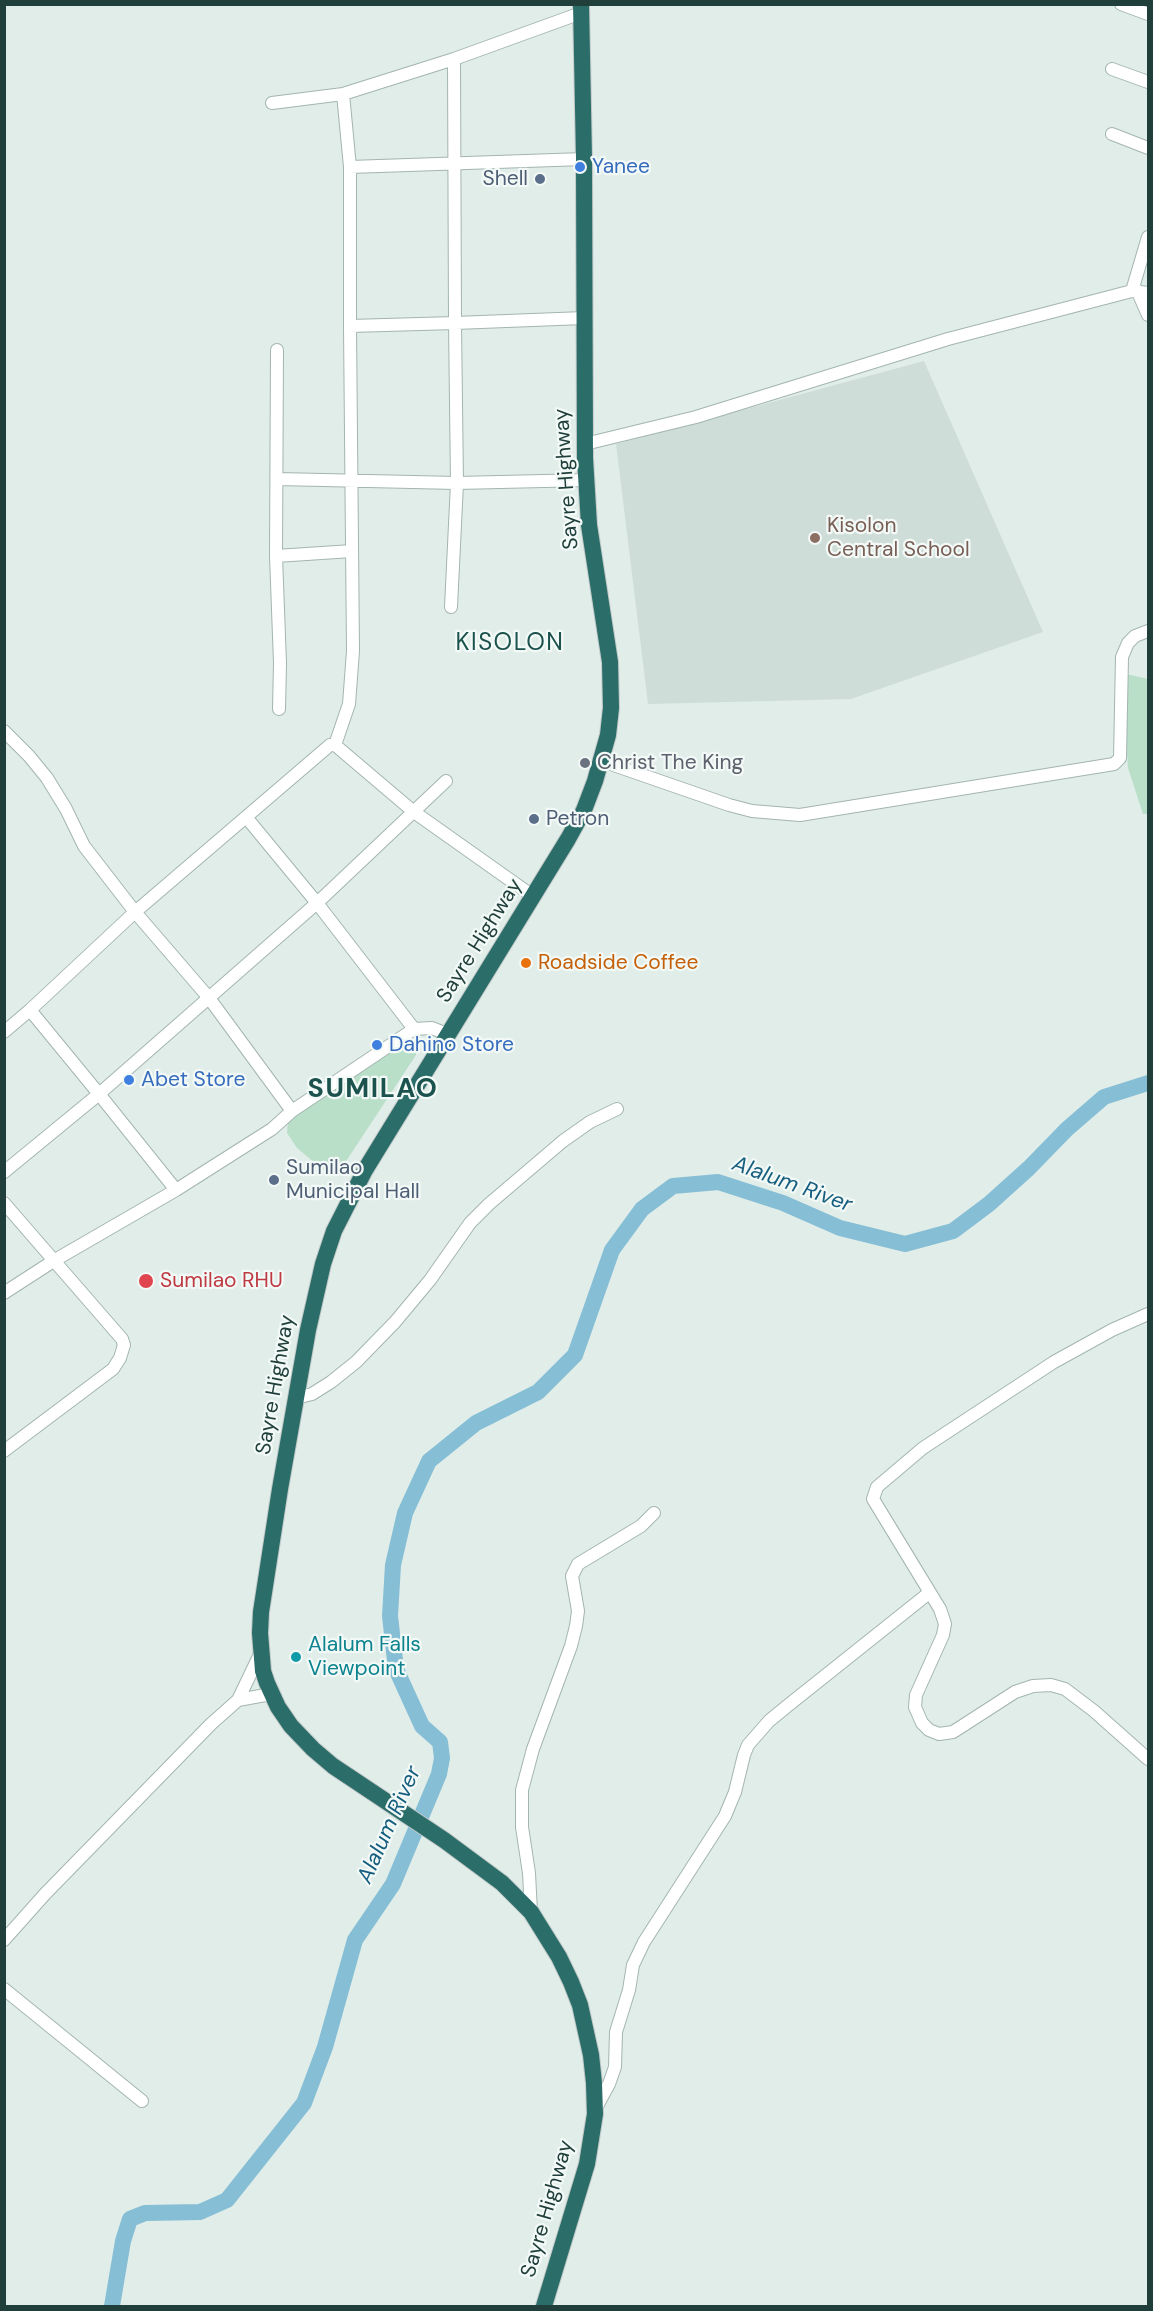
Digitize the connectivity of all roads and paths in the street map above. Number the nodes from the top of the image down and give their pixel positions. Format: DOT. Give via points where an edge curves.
graph roads {
  1 [pos="1121,4"];
  2 [pos="581,9"];
  3 [pos="1149,14"];
  4 [pos="454,59"];
  5 [pos="1112,69"];
  6 [pos="1149,82"];
  7 [pos="343,94"];
  8 [pos="272,103"];
  9 [pos="1112,134"];
  10 [pos="1149,148"];
  11 [pos="585,159"];
  12 [pos="454,163"];
  13 [pos="350,167"];
  14 [pos="1149,237"];
  15 [pos="1139,291"];
  16 [pos="1149,315"];
  17 [pos="584,318"];
  18 [pos="455,323"];
  19 [pos="350,326"];
  20 [pos="277,350"];
  21 [pos="585,444"];
  22 [pos="278,479"];
  23 [pos="587,480"];
  24 [pos="353,482"];
  25 [pos="458,483"];
  26 [pos="352,551"];
  27 [pos="276,556"];
  28 [pos="451,607"];
  29 [pos="1149,631"];
  30 [pos="279,709"];
  31 [pos="4,731"];
  32 [pos="335,745"];
  33 [pos="602,761"];
  34 [pos="446,781"];
  35 [pos="414,812"];
  36 [pos="246,817"];
  37 [pos="534,897"];
  38 [pos="317,903"];
  39 [pos="135,912"];
  40 [pos="209,998"];
  41 [pos="30,1010"];
  42 [pos="414,1029"];
  43 [pos="4,1032"];
  44 [pos="449,1035"];
  45 [pos="99,1095"];
  46 [pos="617,1109"];
  47 [pos="292,1111"];
  48 [pos="4,1172"];
  49 [pos="176,1190"];
  50 [pos="4,1203"];
  51 [pos="55,1260"];
  52 [pos="4,1293"];
  53 [pos="1149,1314"];
  54 [pos="296,1398"];
  55 [pos="4,1451"];
  56 [pos="654,1513"];
  57 [pos="929,1593"];
  58 [pos="261,1651"];
  59 [pos="271,1694"];
  60 [pos="238,1700"];
  61 [pos="1149,1760"];
  62 [pos="531,1912"];
  63 [pos="4,1940"];
  64 [pos="4,1989"];
  65 [pos="142,2101"];
  66 [pos="595,2110"];
  67 [pos="543,2307"];
  1 -- 3 [label="street"];
  2 -- 4 [label="street"];
  2 -- 11 [label="highway, Sayre Highway"];
  4 -- 7 [label="street"];
  4 -- 12 [label="street"];
  5 -- 6 [label="street"];
  7 -- 8 [label="street"];
  7 -- 13 [label="street"];
  9 -- 10 [label="street"];
  11 -- 12 [label="street"];
  11 -- 17 [label="highway, Sayre Highway"];
  12 -- 13 [label="street"];
  12 -- 18 [label="street"];
  13 -- 19 [label="street"];
  14 -- 15 [label="street"];
  15 -- 16 [label="street"];
  15 -- 21 [label="street" via="948,339 696,417"];
  17 -- 18 [label="street"];
  17 -- 21 [label="highway, Sayre Highway"];
  18 -- 19 [label="street"];
  18 -- 25 [label="street"];
  19 -- 24 [label="street"];
  20 -- 22 [label="street"];
  21 -- 23 [label="highway, Sayre Highway"];
  22 -- 24 [label="street"];
  22 -- 27 [label="street"];
  23 -- 25 [label="street"];
  23 -- 33 [label="highway, Sayre Highway" via="588,517 610,662 611,708"];
  24 -- 25 [label="street"];
  24 -- 26 [label="street"];
  25 -- 28 [label="street"];
  26 -- 27 [label="street"];
  26 -- 32 [label="street" via="351,686"];
  27 -- 30 [label="street"];
  29 -- 33 [label="street" via="1135,636 1122,657 1120,758 1114,764 800,815 729,805"];
  31 -- 39 [label="street" via="46,778 84,846"];
  32 -- 35 [label="street"];
  32 -- 36 [label="street" via="330,745"];
  33 -- 37 [label="highway, Sayre Highway" via="584,810"];
  34 -- 35 [label="street"];
  35 -- 37 [label="street"];
  35 -- 38 [label="street"];
  36 -- 38 [label="street"];
  36 -- 39 [label="street"];
  37 -- 44 [label="highway, Sayre Highway"];
  38 -- 40 [label="street"];
  38 -- 42 [label="street"];
  39 -- 40 [label="street"];
  39 -- 41 [label="street"];
  40 -- 45 [label="street"];
  40 -- 47 [label="street"];
  41 -- 43 [label="street"];
  41 -- 45 [label="street"];
  42 -- 44 [label="street" via="432,1029"];
  42 -- 47 [label="street"];
  44 -- 54 [label="highway, Sayre Highway" via="338,1221 314,1299"];
  45 -- 48 [label="street"];
  45 -- 49 [label="street"];
  46 -- 54 [label="street" via="563,1141 489,1204 470,1222 395,1322 356,1362 312,1394"];
  47 -- 49 [label="street" via="272,1129"];
  49 -- 51 [label="street"];
  50 -- 51 [label="street"];
  51 -- 52 [label="street"];
  51 -- 55 [label="street" via="122,1339 123,1351 113,1369"];
  53 -- 57 [label="street" via="1054,1362 923,1448 877,1487 873,1499"];
  54 -- 58 [label="highway, Sayre Highway" via="261,1612"];
  56 -- 62 [label="street" via="641,1526 578,1564 572,1576 578,1611 576,1626 522,1790"];
  57 -- 61 [label="street" via="945,1624 916,1695 917,1715 929,1730 939,1734 953,1732 1015,1692 1052,1684 1094,1711"];
  57 -- 66 [label="street" via="769,1721 748,1744 725,1816 633,1965 616,2032 615,2067"];
  58 -- 59 [label="highway, Sayre Highway"];
  58 -- 60 [label="street"];
  59 -- 60 [label="street"];
  59 -- 62 [label="highway, Sayre Highway" via="291,1726 333,1766 487,1870"];
  60 -- 63 [label="street"];
  62 -- 66 [label="highway, Sayre Highway" via="559,1956 580,2005 591,2055"];
  64 -- 65 [label="street"];
  66 -- 67 [label="highway, Sayre Highway" via="587,2164"];
}
